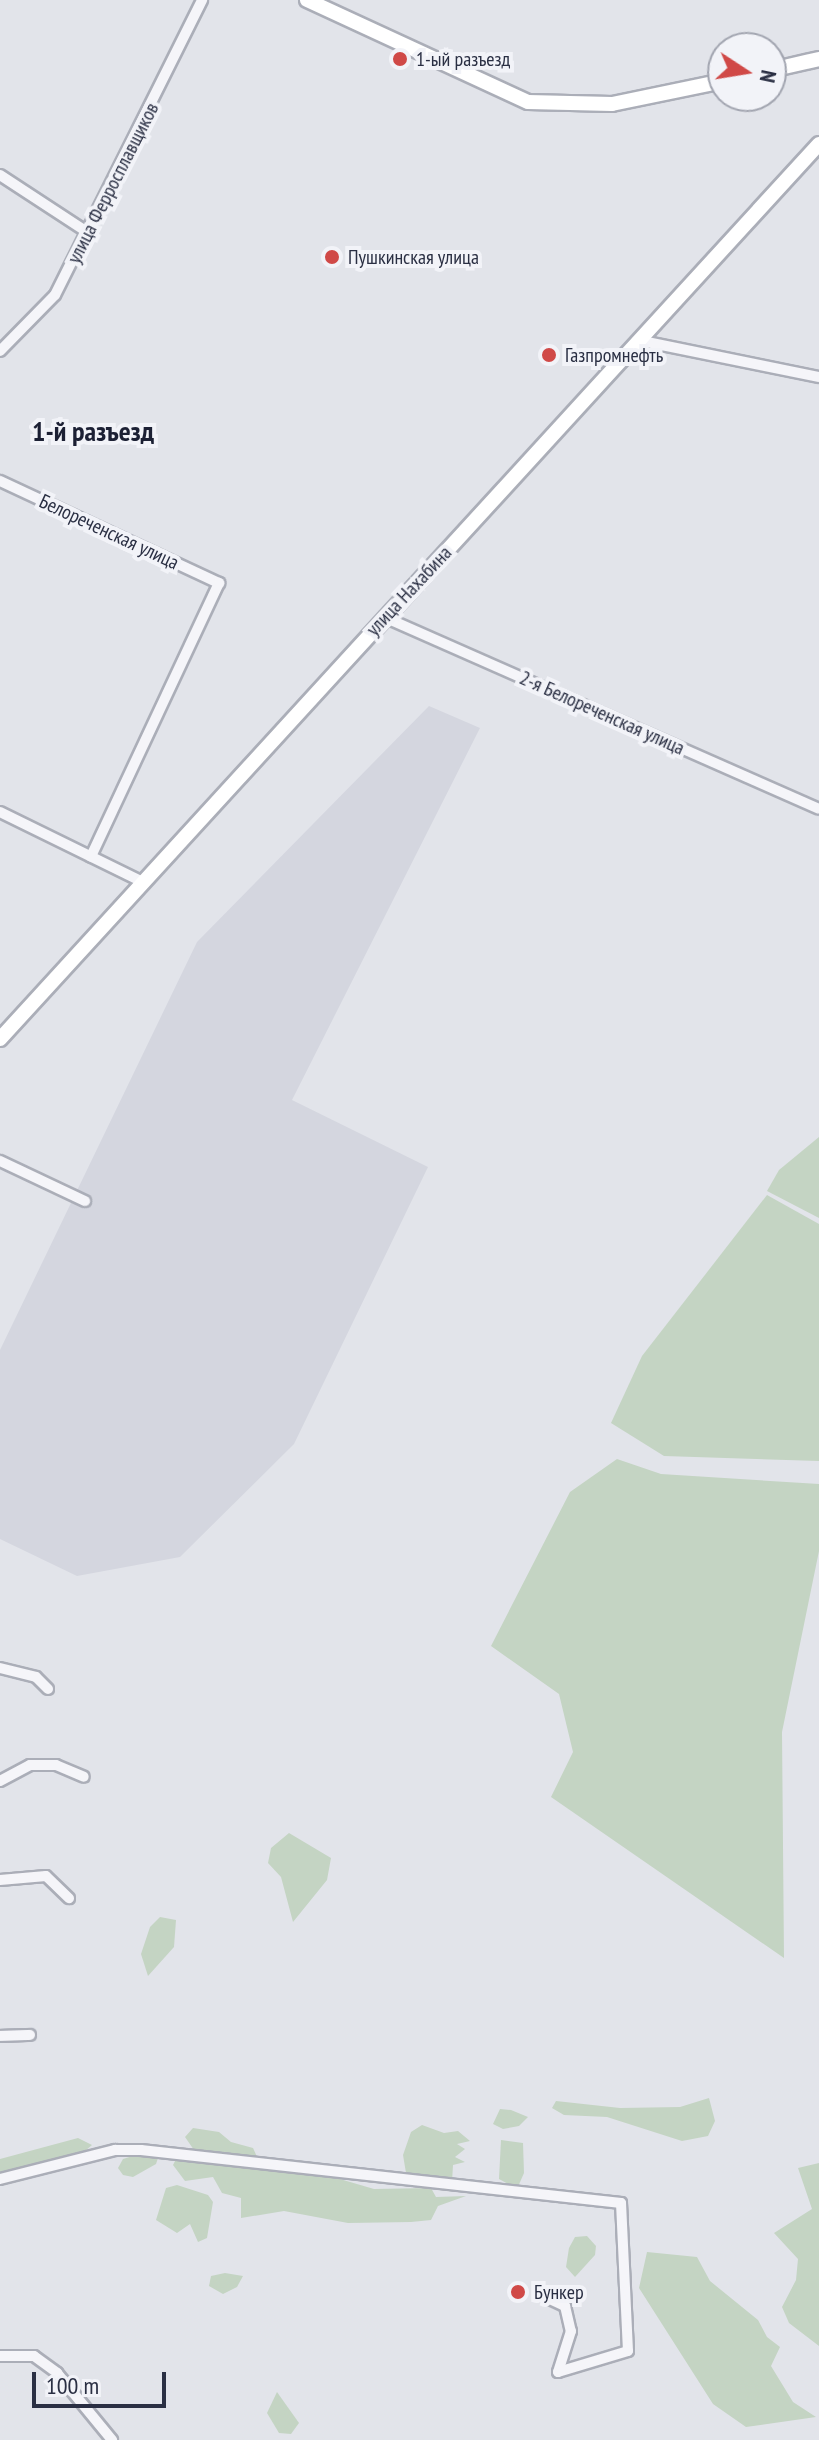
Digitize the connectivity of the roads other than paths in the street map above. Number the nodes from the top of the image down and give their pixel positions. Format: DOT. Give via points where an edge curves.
graph roads {
  1 [pos="202,0"];
  2 [pos="307,0"];
  3 [pos="819,59"];
  4 [pos="787,66"];
  5 [pos="707,84"];
  6 [pos="819,144"];
  7 [pos="0,175"];
  8 [pos="90,234"];
  9 [pos="642,341"];
  10 [pos="0,351"];
  11 [pos="819,377"];
  12 [pos="0,481"];
  13 [pos="384,617"];
  14 [pos="819,809"];
  15 [pos="0,812"];
  16 [pos="91,856"];
  17 [pos="143,882"];
  18 [pos="0,1039"];
  19 [pos="0,1161"];
  20 [pos="85,1201"];
  21 [pos="0,1668"];
  22 [pos="48,1689"];
  23 [pos="84,1777"];
  24 [pos="0,1781"];
  25 [pos="0,1880"];
  26 [pos="69,1898"];
  27 [pos="30,2035"];
  28 [pos="0,2036"];
  29 [pos="0,2179"];
  30 [pos="539,2294"];
  31 [pos="0,2356"];
  32 [pos="112,2440"];
  1 -- 8 [label="street, улица Ферросплавщиков"];
  2 -- 5 [label="main road" via="528,102 612,104"];
  3 -- 4 [label="main road"];
  6 -- 9 [label="main road, улица Нахабина"];
  7 -- 8 [label="street"];
  8 -- 10 [label="street, улица Ферросплавщиков" via="55,295"];
  9 -- 11 [label="street"];
  9 -- 13 [label="main road, улица Нахабина"];
  12 -- 16 [label="street, Белореченская улица" via="219,583"];
  13 -- 14 [label="street, 2-я Белореченская улица"];
  13 -- 17 [label="main road, улица Нахабина"];
  15 -- 16 [label="street"];
  16 -- 17 [label="street"];
  17 -- 18 [label="main road, улица Нахабина"];
  19 -- 20 [label="street"];
  21 -- 22 [label="street" via="36,1677"];
  23 -- 24 [label="street" via="56,1765 30,1765"];
  25 -- 26 [label="street" via="46,1876"];
  27 -- 28 [label="street"];
  29 -- 30 [label="street" via="115,2150 621,2203 628,2351 558,2372 571,2331 565,2306"];
  31 -- 32 [label="street" via="34,2356 57,2373"];
}
